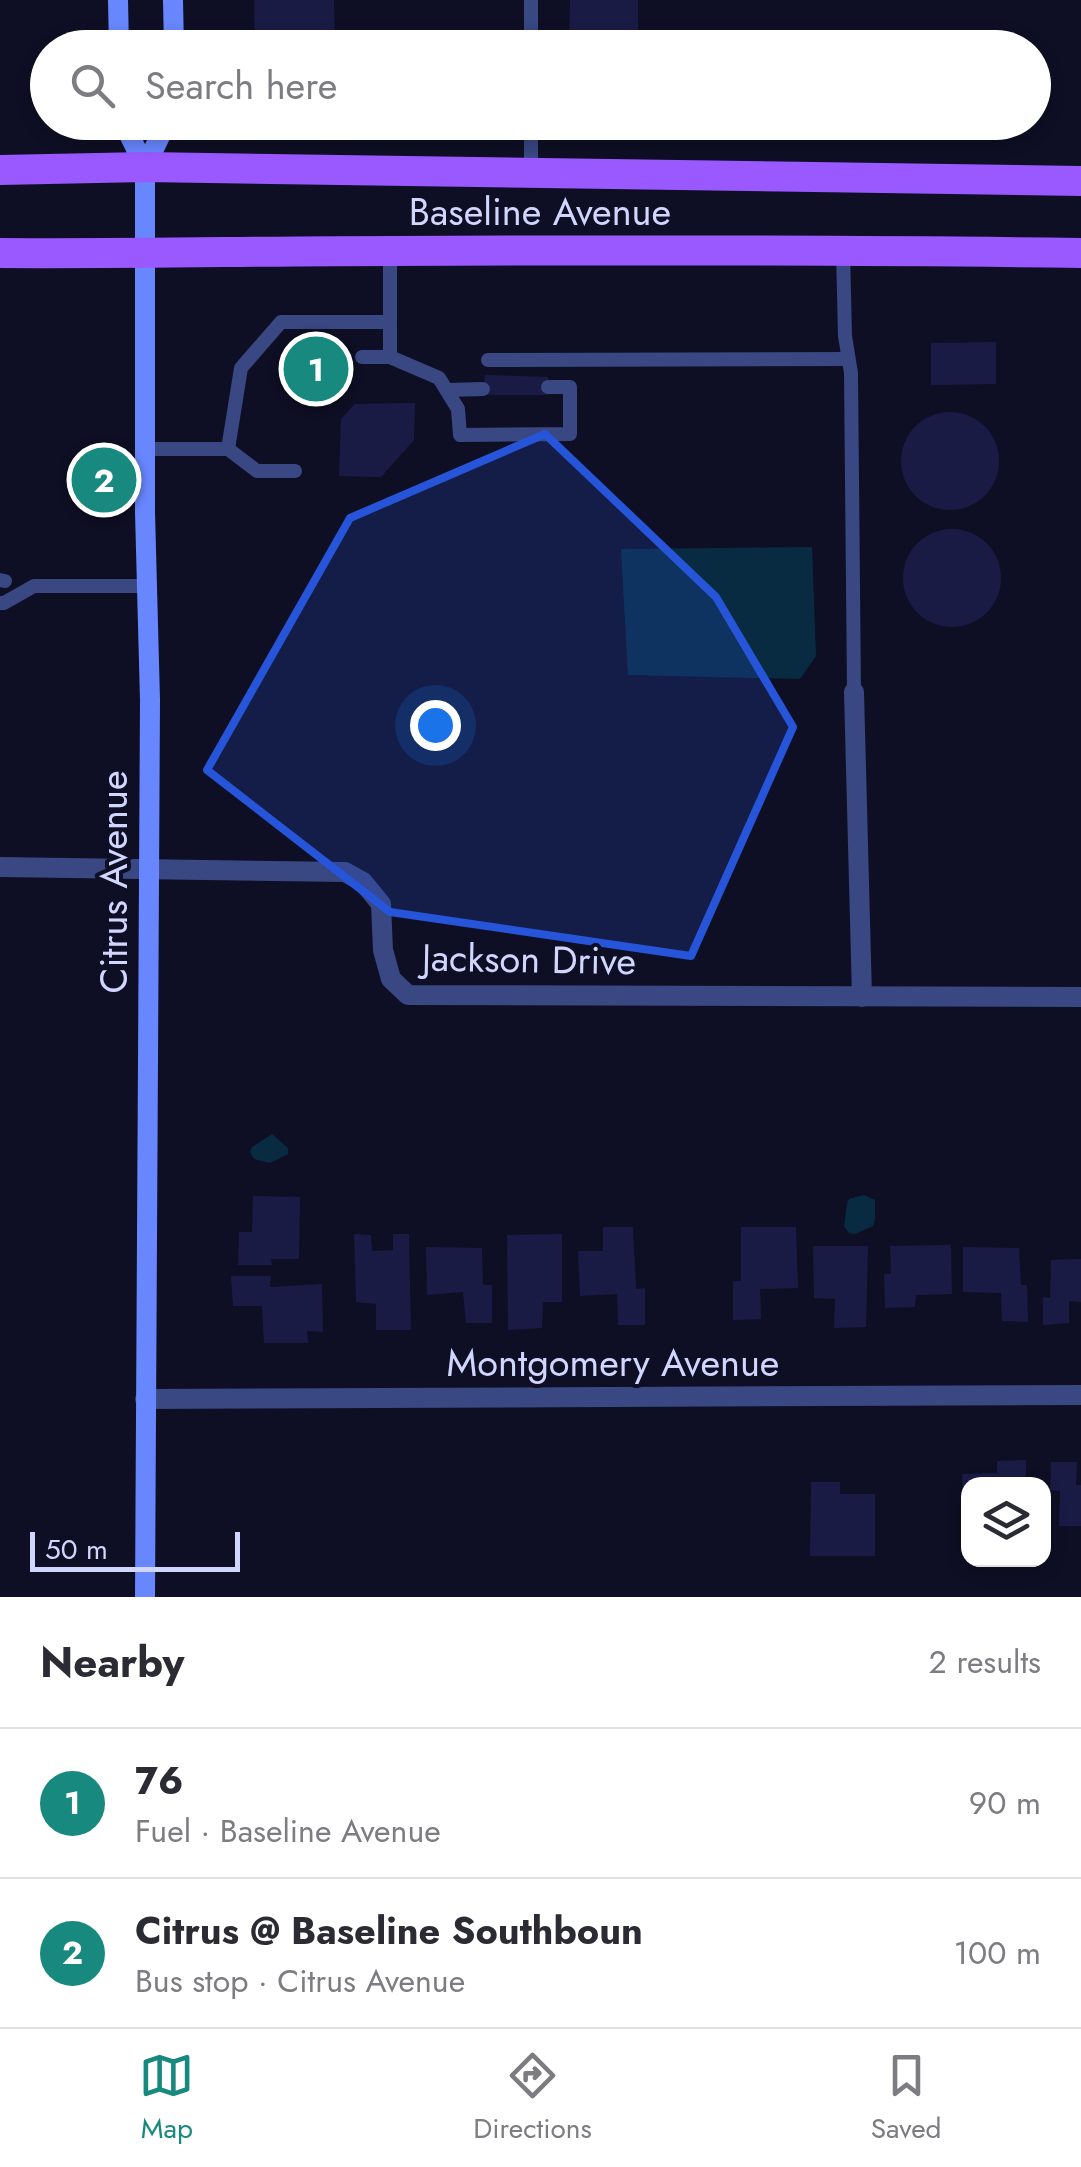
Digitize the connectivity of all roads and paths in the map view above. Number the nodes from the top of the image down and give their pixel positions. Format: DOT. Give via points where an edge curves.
graph roads {
  1 [pos="118,0"];
  2 [pos="172,0"];
  3 [pos="530,0"];
  4 [pos="119,30"];
  5 [pos="173,30"];
  6 [pos="531,30"];
  7 [pos="132,140"];
  8 [pos="158,140"];
  9 [pos="531,140"];
  10 [pos="145,167"];
  11 [pos="0,170"];
  12 [pos="531,172"];
  13 [pos="1081,180"];
  14 [pos="843,250"];
  15 [pos="390,251"];
  16 [pos="0,252"];
  17 [pos="1081,252"];
  18 [pos="145,254"];
  19 [pos="390,322"];
  20 [pos="362,357"];
  21 [pos="390,357"];
  22 [pos="848,359"];
  23 [pos="488,360"];
  24 [pos="548,387"];
  25 [pos="484,389"];
  26 [pos="447,390"];
  27 [pos="145,449"];
  28 [pos="228,449"];
  29 [pos="295,471"];
  30 [pos="148,586"];
  31 [pos="0,603"];
  32 [pos="854,692"];
  33 [pos="0,867"];
  34 [pos="148,870"];
  35 [pos="862,997"];
  36 [pos="1081,997"];
  37 [pos="1081,1395"];
  38 [pos="145,1399"];
  39 [pos="146,1597"];
  1 -- 4 [label="main road"];
  2 -- 5 [label="main road"];
  3 -- 6 [label="lane"];
  7 -- 10 [label="main road, Citrus Avenue"];
  8 -- 10 [label="main road, Citrus Avenue"];
  9 -- 12 [label="lane"];
  10 -- 11 [label="main road, Baseline Avenue"];
  10 -- 12 [label="main road, Baseline Avenue"];
  10 -- 18 [label="main road, Citrus Avenue"];
  12 -- 13 [label="main road, Baseline Avenue"];
  14 -- 15 [label="main road, Baseline Avenue"];
  14 -- 17 [label="main road, Baseline Avenue"];
  14 -- 22 [label="lane"];
  15 -- 18 [label="main road, Baseline Avenue"];
  15 -- 19 [label="lane"];
  16 -- 18 [label="main road, Baseline Avenue"];
  18 -- 27 [label="main road, Citrus Avenue"];
  19 -- 21 [label="lane"];
  19 -- 28 [label="lane" via="281,322 241,368"];
  20 -- 21 [label="lane"];
  21 -- 26 [label="lane" via="440,378"];
  22 -- 23 [label="lane"];
  22 -- 32 [label="lane"];
  24 -- 26 [label="lane" via="570,387 570,434 460,435 458,409"];
  25 -- 26 [label="lane"];
  27 -- 28 [label="lane"];
  27 -- 30 [label="main road, Citrus Avenue"];
  28 -- 29 [label="lane" via="258,471"];
  30 -- 31 [label="lane" via="34,586"];
  30 -- 34 [label="main road, Citrus Avenue"];
  32 -- 35 [label="street"];
  33 -- 34 [label="street, Jackson Drive"];
  34 -- 35 [label="street, Jackson Drive" via="345,872 381,904 387,965 408,995"];
  34 -- 38 [label="main road, Citrus Avenue"];
  35 -- 36 [label="street, Jackson Drive"];
  37 -- 38 [label="street, Montgomery Avenue"];
  38 -- 39 [label="main road, Citrus Avenue"];
}
